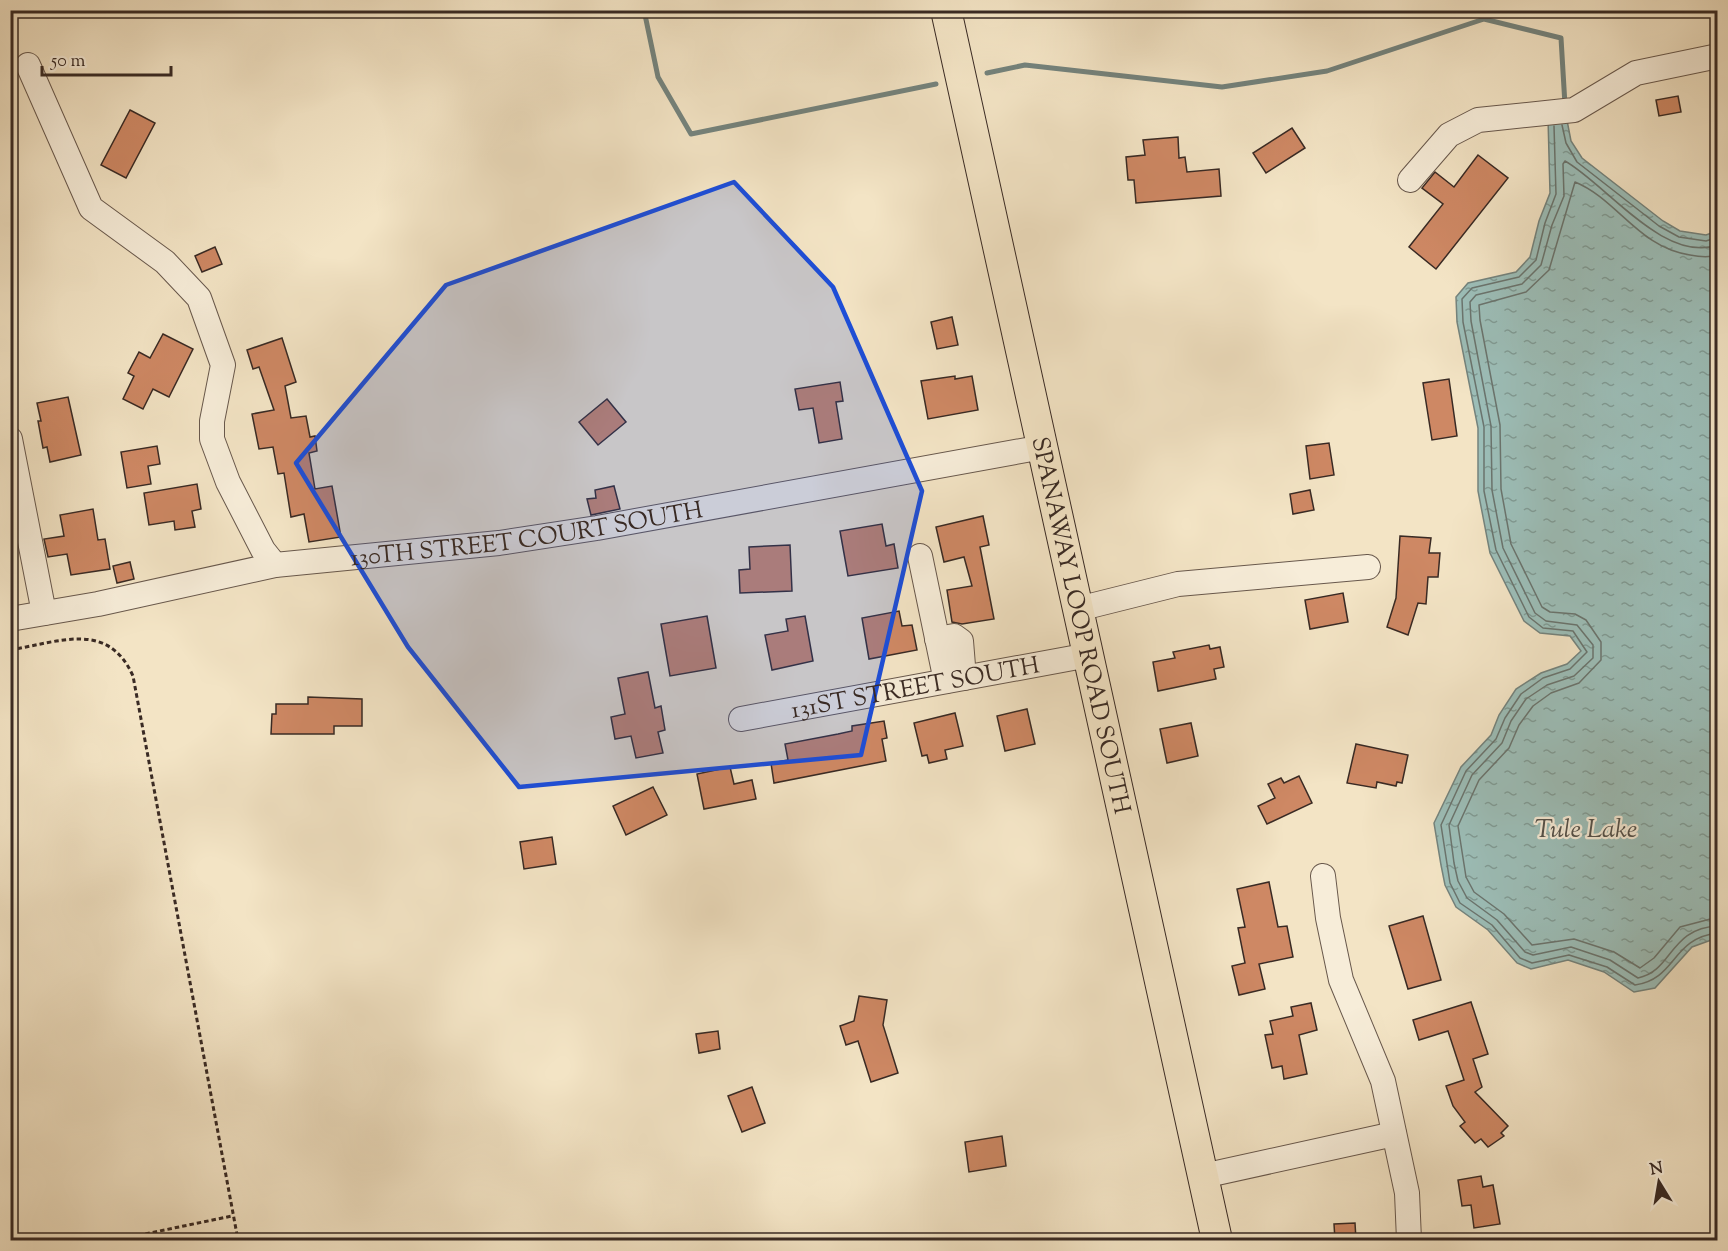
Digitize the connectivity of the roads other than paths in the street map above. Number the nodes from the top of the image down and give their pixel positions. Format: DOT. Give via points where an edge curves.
graph roads {
  1 [pos="946,10"];
  2 [pos="1718,56"];
  3 [pos="28,65"];
  4 [pos="1410,180"];
  5 [pos="10,439"];
  6 [pos="1043,447"];
  7 [pos="920,556"];
  8 [pos="276,565"];
  9 [pos="1368,567"];
  10 [pos="1078,609"];
  11 [pos="44,613"];
  12 [pos="10,619"];
  13 [pos="1089,656"];
  14 [pos="955,680"];
  15 [pos="741,718"];
  16 [pos="1323,876"];
  17 [pos="1394,1134"];
  18 [pos="1203,1176"];
  19 [pos="1217,1240"];
  20 [pos="1409,1240"];
  1 -- 6 [label="main road, SPANAWAY LOOP ROAD SOUTH"];
  2 -- 4 [label="street" via="1636,73 1574,110 1478,120 1449,135"];
  3 -- 8 [label="street" via="91,208 165,262 199,298 223,365 212,439 228,482 263,550"];
  5 -- 11 [label="street"];
  6 -- 8 [label="street, 130TH STREET COURT SOUTH" via="597,528 499,543"];
  6 -- 10 [label="main road, SPANAWAY LOOP ROAD SOUTH"];
  7 -- 14 [label="street" via="937,639"];
  8 -- 11 [label="street, 130TH STREET COURT SOUTH"];
  9 -- 10 [label="street" via="1178,585"];
  10 -- 13 [label="main road, SPANAWAY LOOP ROAD SOUTH"];
  11 -- 12 [label="street, 130TH STREET COURT SOUTH"];
  13 -- 14 [label="street, 131ST STREET SOUTH"];
  13 -- 18 [label="main road, SPANAWAY LOOP ROAD SOUTH"];
  14 -- 15 [label="street, 131ST STREET SOUTH"];
  16 -- 17 [label="street" via="1341,980 1383,1081"];
  17 -- 18 [label="street"];
  17 -- 20 [label="street" via="1407,1193"];
  18 -- 19 [label="main road, SPANAWAY LOOP ROAD SOUTH"];
}
